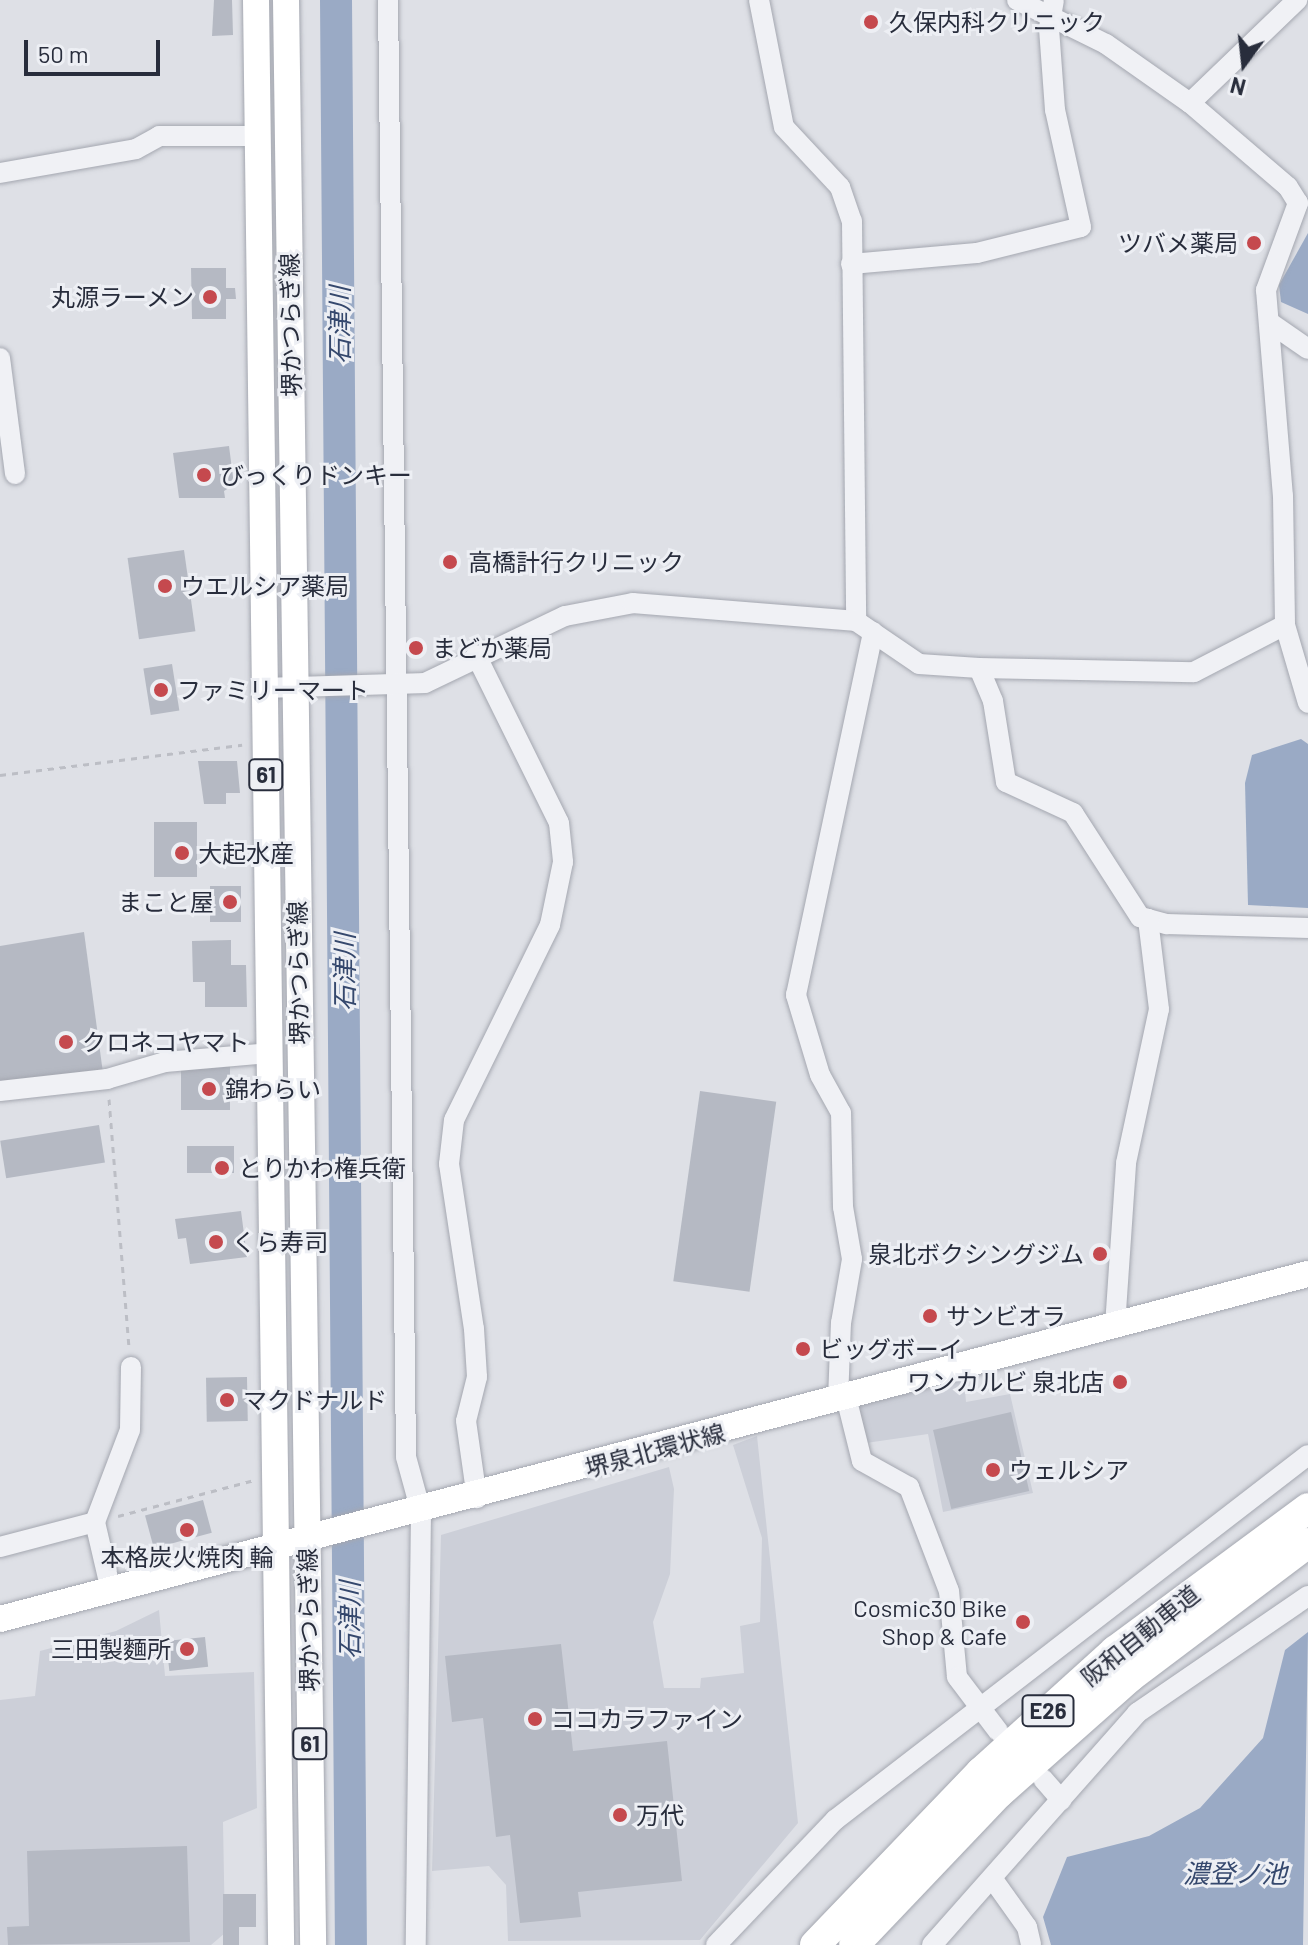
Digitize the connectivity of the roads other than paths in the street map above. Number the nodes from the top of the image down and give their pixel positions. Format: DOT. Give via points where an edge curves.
graph roads {
  1 [pos="256,0"];
  2 [pos="286,0"];
  3 [pos="388,0"];
  4 [pos="759,0"];
  5 [pos="1017,0"];
  6 [pos="1297,0"];
  7 [pos="1052,7"];
  8 [pos="1190,103"];
  9 [pos="258,136"];
  10 [pos="0,173"];
  11 [pos="851,264"];
  12 [pos="1269,322"];
  13 [pos="1308,349"];
  14 [pos="0,358"];
  15 [pos="15,474"];
  16 [pos="1285,625"];
  17 [pos="864,626"];
  18 [pos="476,655"];
  19 [pos="979,668"];
  20 [pos="397,685"];
  21 [pos="265,688"];
  22 [pos="306,688"];
  23 [pos="1308,703"];
  24 [pos="1148,919"];
  25 [pos="1308,928"];
  26 [pos="269,1053"];
  27 [pos="0,1091"];
  28 [pos="1308,1274"];
  29 [pos="1115,1326"];
  30 [pos="131,1367"];
  31 [pos="842,1398"];
  32 [pos="1308,1455"];
  33 [pos="477,1498"];
  34 [pos="1308,1508"];
  35 [pos="410,1515"];
  36 [pos="95,1522"];
  37 [pos="307,1542"];
  38 [pos="1308,1543"];
  39 [pos="0,1547"];
  40 [pos="277,1549"];
  41 [pos="111,1591"];
  42 [pos="1308,1596"];
  43 [pos="0,1619"];
  44 [pos="976,1708"];
  45 [pos="998,1731"];
  46 [pos="1043,1779"];
  47 [pos="1061,1800"];
  48 [pos="992,1878"];
  49 [pos="281,1945"];
  50 [pos="313,1945"];
  51 [pos="416,1945"];
  52 [pos="716,1945"];
  53 [pos="815,1945"];
  54 [pos="854,1945"];
  55 [pos="932,1945"];
  56 [pos="1031,1945"];
  1 -- 9 [label="main road, 堺かつらぎ線 / 61"];
  2 -- 22 [label="main road, 堺かつらぎ線 / 61"];
  3 -- 20 [label="street"];
  4 -- 11 [label="street" via="784,127 840,187 852,221"];
  5 -- 7 [label="street"];
  6 -- 8 [label="street"];
  7 -- 8 [label="street"];
  7 -- 11 [label="street" via="1055,110 1081,227 977,253"];
  8 -- 12 [label="street" via="1288,187 1298,203 1269,271"];
  9 -- 10 [label="street" via="159,136 136,149"];
  9 -- 21 [label="main road, 堺かつらぎ線 / 61"];
  11 -- 17 [label="street"];
  12 -- 13 [label="street"];
  12 -- 16 [label="street"];
  14 -- 15 [label="street"];
  16 -- 19 [label="street" via="1194,672"];
  16 -- 23 [label="street"];
  17 -- 18 [label="street" via="611,605 565,616"];
  17 -- 19 [label="street" via="919,664"];
  17 -- 31 [label="street" via="796,995 820,1075 841,1113 843,1207 852,1259 841,1323"];
  18 -- 20 [label="street" via="425,683"];
  18 -- 33 [label="street" via="559,823 563,862 550,925 454,1120 449,1164 474,1329 477,1377 466,1421"];
  19 -- 24 [label="street" via="993,701 1006,782 1073,813 1130,908"];
  20 -- 22 [label="street"];
  20 -- 35 [label="street"];
  21 -- 22 [label="street"];
  21 -- 26 [label="main road, 堺かつらぎ線 / 61"];
  22 -- 37 [label="main road, 堺かつらぎ線 / 61"];
  24 -- 25 [label="street"];
  24 -- 29 [label="street" via="1159,1009 1126,1163"];
  26 -- 27 [label="street" via="165,1062 107,1079"];
  26 -- 40 [label="main road, 堺かつらぎ線 / 61"];
  28 -- 29 [label="main road, 堺泉北環状線"];
  29 -- 31 [label="main road, 堺泉北環状線"];
  30 -- 36 [label="street" via="130,1430"];
  31 -- 33 [label="main road, 堺泉北環状線"];
  31 -- 44 [label="street" via="862,1461 909,1487 949,1591 957,1677"];
  32 -- 44 [label="street"];
  33 -- 35 [label="main road, 堺泉北環状線"];
  34 -- 53 [label="highway, 阪和自動車道 / E26" via="1115,1651 981,1772"];
  35 -- 37 [label="main road, 堺泉北環状線"];
  35 -- 51 [label="street"];
  36 -- 39 [label="street"];
  36 -- 41 [label="street"];
  37 -- 40 [label="main road, 堺泉北環状線"];
  37 -- 50 [label="main road, 堺かつらぎ線 / 61"];
  38 -- 54 [label="highway, 阪和自動車道 / E26" via="1095,1708 999,1793"];
  40 -- 41 [label="main road, 堺泉北環状線"];
  40 -- 49 [label="main road, 堺かつらぎ線 / 61"];
  41 -- 43 [label="main road, 堺泉北環状線"];
  42 -- 47 [label="street" via="1137,1713"];
  44 -- 45 [label="street"];
  44 -- 52 [label="street" via="835,1820"];
  46 -- 47 [label="street"];
  47 -- 48 [label="street"];
  48 -- 55 [label="street"];
  48 -- 56 [label="street" via="1027,1927"];
}
